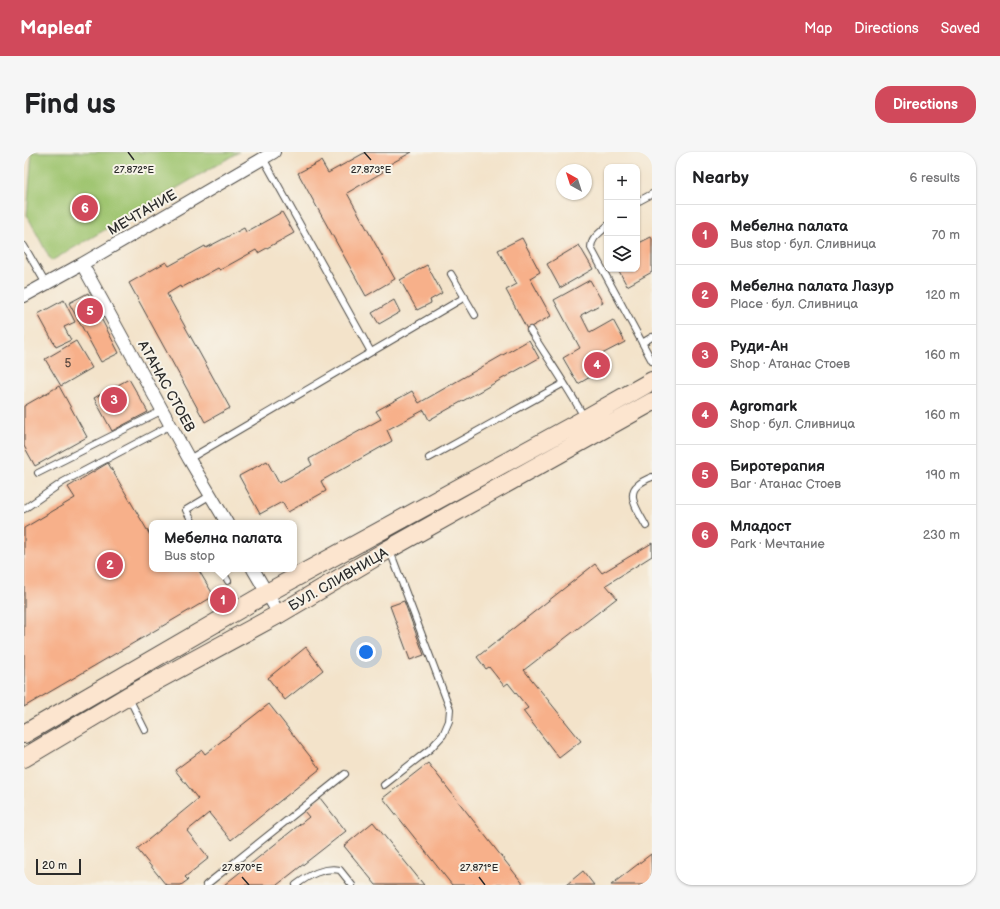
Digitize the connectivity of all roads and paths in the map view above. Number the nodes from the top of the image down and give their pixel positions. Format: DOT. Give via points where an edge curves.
graph roads {
  1 [pos="274,152"];
  2 [pos="263,158"];
  3 [pos="652,194"];
  4 [pos="640,200"];
  5 [pos="604,229"];
  6 [pos="24,246"];
  7 [pos="82,264"];
  8 [pos="451,274"];
  9 [pos="46,284"];
  10 [pos="24,296"];
  11 [pos="465,297"];
  12 [pos="475,315"];
  13 [pos="530,330"];
  14 [pos="652,337"];
  15 [pos="642,343"];
  16 [pos="371,352"];
  17 [pos="652,361"];
  18 [pos="652,381"];
  19 [pos="564,383"];
  20 [pos="652,402"];
  21 [pos="163,410"];
  22 [pos="585,419"];
  23 [pos="171,425"];
  24 [pos="429,458"];
  25 [pos="190,459"];
  26 [pos="38,473"];
  27 [pos="652,477"];
  28 [pos="211,495"];
  29 [pos="24,509"];
  30 [pos="191,520"];
  31 [pos="225,520"];
  32 [pos="646,526"];
  33 [pos="389,550"];
  34 [pos="223,572"];
  35 [pos="255,572"];
  36 [pos="228,581"];
  37 [pos="267,593"];
  38 [pos="279,614"];
  39 [pos="128,696"];
  40 [pos="145,730"];
  41 [pos="24,734"];
  42 [pos="24,758"];
  43 [pos="345,774"];
  44 [pos="384,786"];
  45 [pos="300,884"];
  46 [pos="206,885"];
  47 [pos="352,885"];
  1 -- 2 [label="street, МЕЧТАНИЕ"];
  2 -- 7 [label="street, МЕЧТАНИЕ"];
  2 -- 16 [label="lane"];
  3 -- 4 [label="lane"];
  5 -- 15 [label="lane" via="593,239 592,248"];
  6 -- 9 [label="lane"];
  7 -- 9 [label="street, МЕЧТАНИЕ"];
  7 -- 21 [label="street, АТАНАС СТОЕВ"];
  8 -- 11 [label="lane"];
  9 -- 10 [label="street, МЕЧТАНИЕ"];
  11 -- 12 [label="lane"];
  11 -- 16 [label="lane"];
  13 -- 19 [label="lane"];
  14 -- 15 [label="lane"];
  15 -- 17 [label="lane"];
  16 -- 25 [label="lane"];
  18 -- 22 [label="main road, БУЛ. СЛИВНИЦА"];
  19 -- 22 [label="lane"];
  19 -- 24 [label="lane"];
  20 -- 33 [label="main road, БУЛ. СЛИВНИЦА"];
  21 -- 23 [label="street, АТАНАС СТОЕВ"];
  21 -- 26 [label="lane"];
  22 -- 37 [label="main road, БУЛ. СЛИВНИЦА"];
  23 -- 25 [label="street, АТАНАС СТОЕВ"];
  23 -- 29 [label="lane" via="63,482"];
  25 -- 28 [label="street, АТАНАС СТОЕВ"];
  27 -- 32 [label="lane" via="638,485 633,491 632,498"];
  28 -- 30 [label="lane" via="186,510"];
  28 -- 31 [label="street, АТАНАС СТОЕВ"];
  33 -- 38 [label="main road, БУЛ. СЛИВНИЦА"];
  33 -- 44 [label="lane" via="450,709 449,721 443,735 430,749"];
  34 -- 36 [label="lane"];
  35 -- 37 [label="street"];
  37 -- 38 [label="street"];
  37 -- 41 [label="main road, БУЛ. СЛИВНИЦА"];
  38 -- 39 [label="main road, БУЛ. СЛИВНИЦА"];
  39 -- 40 [label="lane"];
  39 -- 42 [label="main road, БУЛ. СЛИВНИЦА"];
  43 -- 46 [label="lane"];
  45 -- 47 [label="lane" via="318,871 333,868 340,870"];
}
